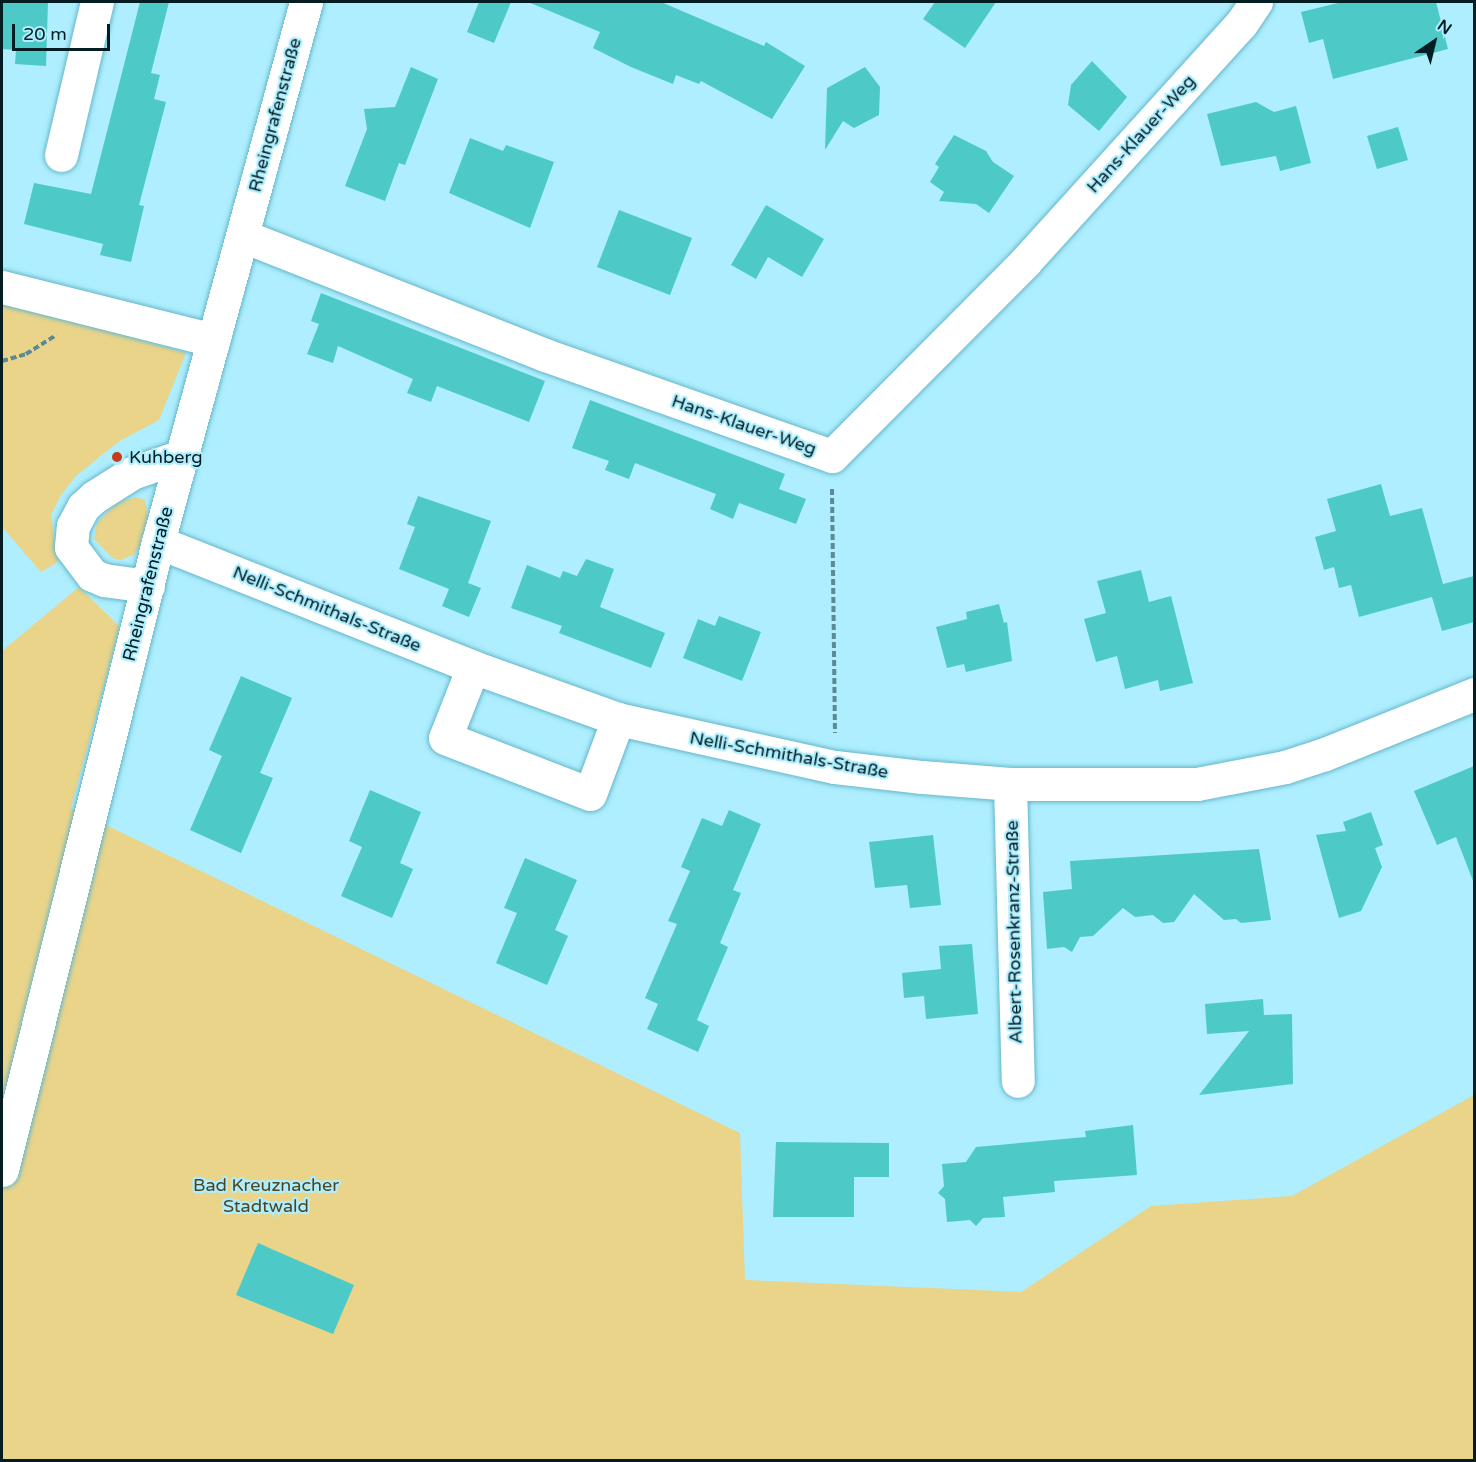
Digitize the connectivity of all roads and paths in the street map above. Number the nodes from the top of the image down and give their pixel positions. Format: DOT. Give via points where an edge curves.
graph roads {
  1 [pos="97,2"];
  2 [pos="306,2"];
  3 [pos="1256,2"];
  4 [pos="61,155"];
  5 [pos="243,236"];
  6 [pos="2,287"];
  7 [pos="92,310"];
  8 [pos="213,340"];
  9 [pos="2,361"];
  10 [pos="181,456"];
  11 [pos="831,456"];
  12 [pos="158,542"];
  13 [pos="148,586"];
  14 [pos="473,667"];
  15 [pos="1474,694"];
  16 [pos="618,719"];
  17 [pos="835,767"];
  18 [pos="1010,784"];
  19 [pos="1018,1081"];
  20 [pos="2,1170"];
  1 -- 4 [label="street"];
  2 -- 5 [label="street, Rheingrafenstraße"];
  3 -- 11 [label="street, Hans-Klauer-Weg" via="1241,24 1025,262"];
  5 -- 8 [label="street, Rheingrafenstraße"];
  5 -- 11 [label="street, Hans-Klauer-Weg" via="545,355"];
  6 -- 7 [label="street"];
  7 -- 8 [label="street"];
  7 -- 9 [label="path" via="26,354"];
  8 -- 10 [label="street, Rheingrafenstraße"];
  10 -- 12 [label="street, Rheingrafenstraße"];
  10 -- 13 [label="street" via="132,473 101,493 83,507 73,526 71,547 92,575"];
  11 -- 17 [label="path"];
  12 -- 13 [label="street, Rheingrafenstraße"];
  12 -- 14 [label="street, Nelli-Schmithals-Straße"];
  13 -- 20 [label="street, Rheingrafenstraße"];
  14 -- 16 [label="street, Nelli-Schmithals-Straße"];
  14 -- 16 [label="street" via="445,738 590,794"];
  15 -- 18 [label="street, Nelli-Schmithals-Straße" via="1326,754 1239,776 1197,784"];
  16 -- 17 [label="street, Nelli-Schmithals-Straße"];
  17 -- 18 [label="street, Nelli-Schmithals-Straße"];
  18 -- 19 [label="street, Albert-Rosenkranz-Straße"];
}
